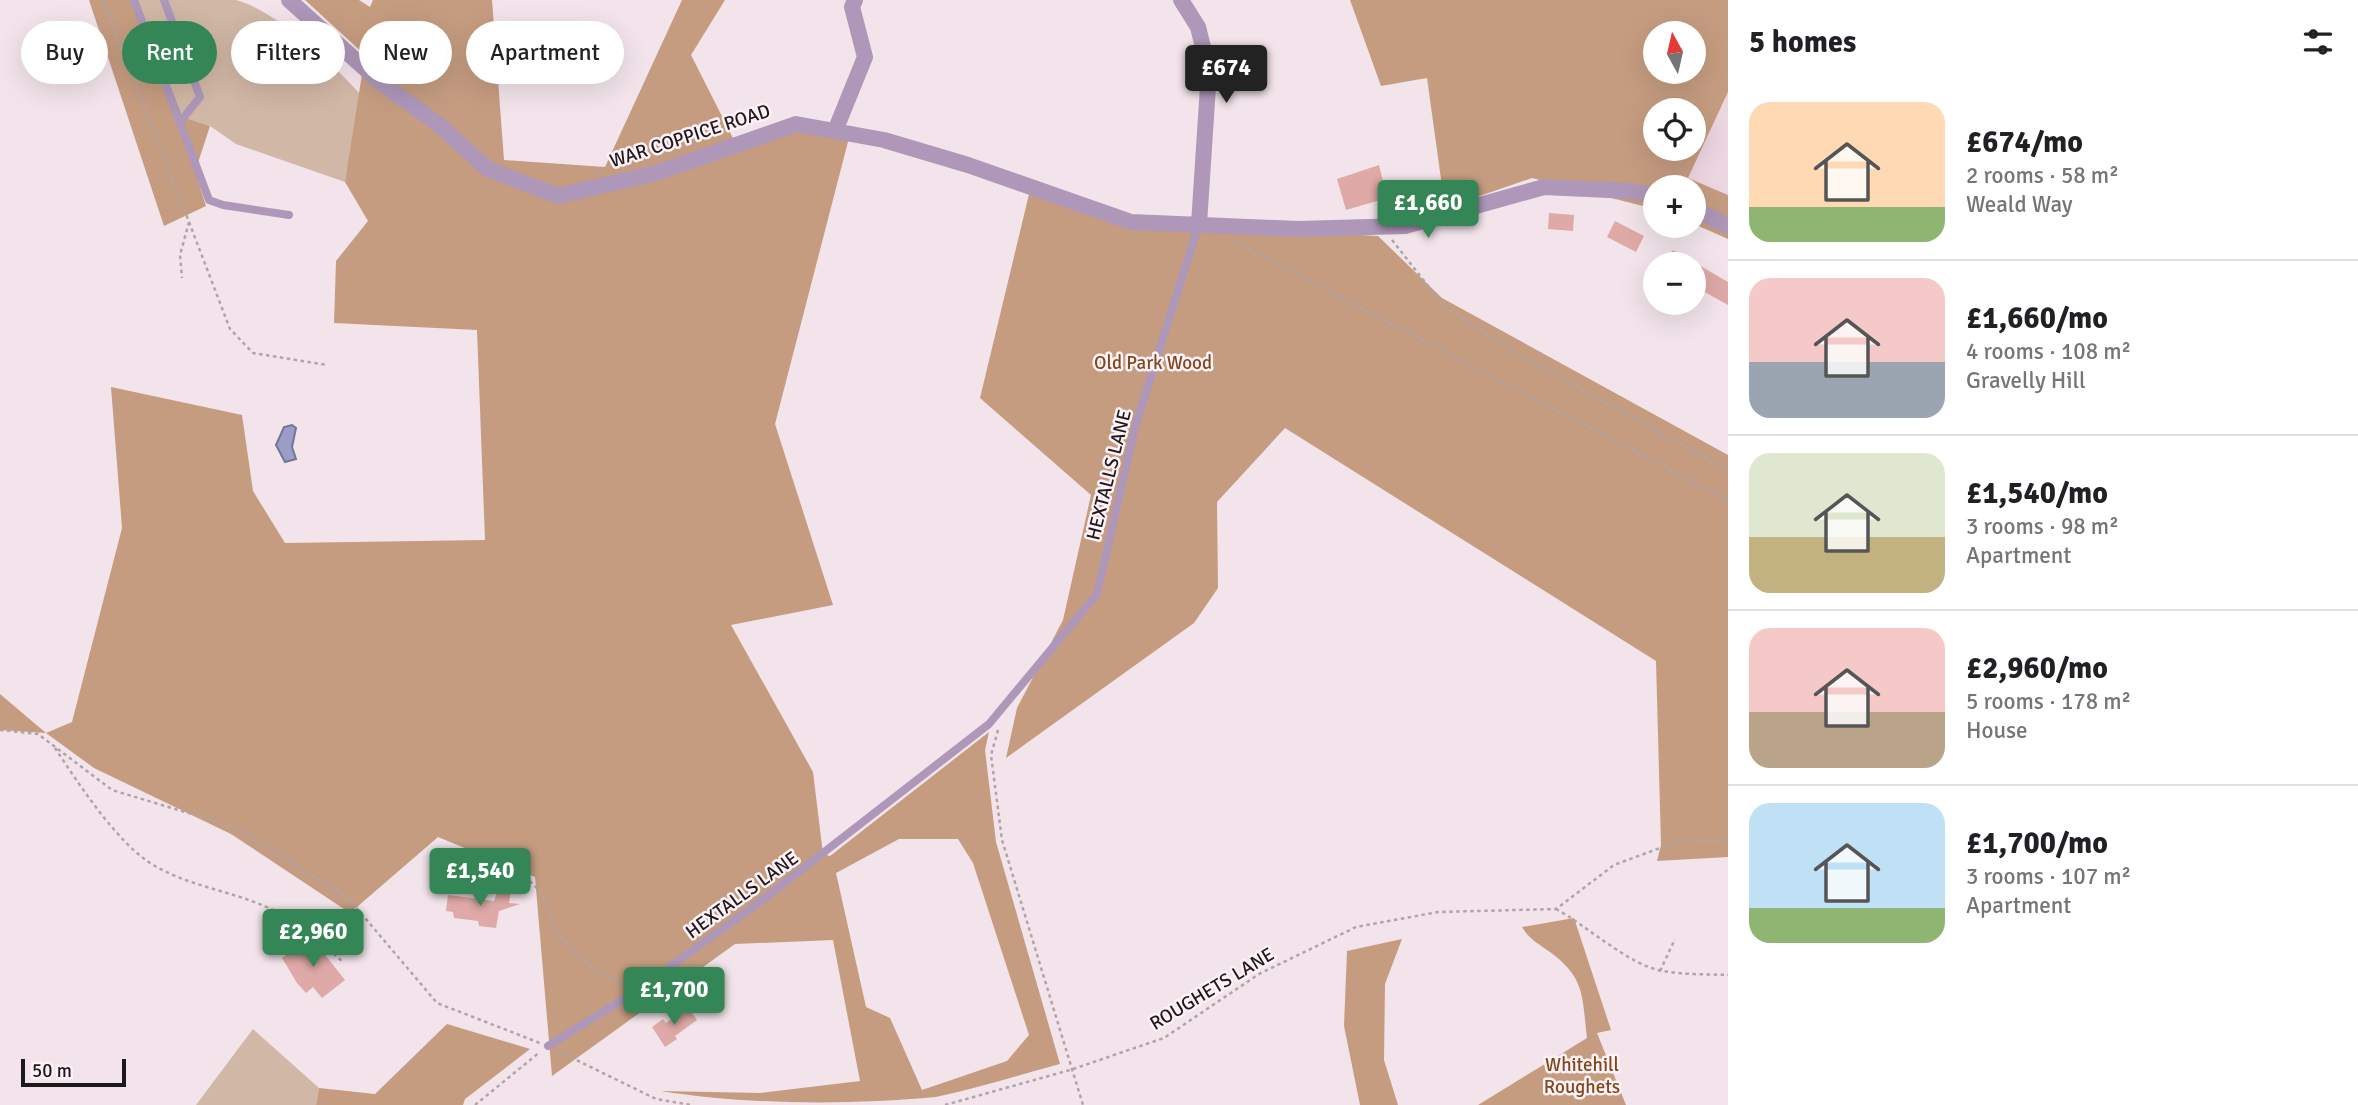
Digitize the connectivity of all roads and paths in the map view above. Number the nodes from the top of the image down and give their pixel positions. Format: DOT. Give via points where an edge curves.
graph roads {
  1 [pos="103,0"];
  2 [pos="134,0"];
  3 [pos="164,0"];
  4 [pos="289,0"];
  5 [pos="855,0"];
  6 [pos="1181,0"];
  7 [pos="180,122"];
  8 [pos="835,131"];
  9 [pos="1643,194"];
  10 [pos="289,215"];
  11 [pos="1706,215"];
  12 [pos="189,222"];
  13 [pos="1199,224"];
  14 [pos="1381,226"];
  15 [pos="1728,226"];
  16 [pos="1223,237"];
  17 [pos="182,278"];
  18 [pos="327,365"];
  19 [pos="1728,470"];
  20 [pos="1728,500"];
  21 [pos="1004,706"];
  22 [pos="0,730"];
  23 [pos="52,745"];
  24 [pos="1728,841"];
  25 [pos="462,869"];
  26 [pos="1556,909"];
  27 [pos="1675,939"];
  28 [pos="344,963"];
  29 [pos="1660,971"];
  30 [pos="1728,975"];
  31 [pos="635,992"];
  32 [pos="548,1046"];
  33 [pos="1070,1070"];
  34 [pos="475,1105"];
  35 [pos="691,1105"];
  36 [pos="945,1105"];
  37 [pos="1083,1105"];
  1 -- 12 [label="path"];
  2 -- 7 [label="lane"];
  3 -- 7 [label="lane" via="200,97"];
  4 -- 8 [label="street, WAR COPPICE ROAD" via="381,83 438,124 488,169 558,196 656,173 796,124"];
  5 -- 8 [label="street" via="852,7 865,57"];
  6 -- 13 [label="street" via="1198,27 1209,71"];
  7 -- 10 [label="lane" via="209,200"];
  8 -- 13 [label="street, WAR COPPICE ROAD" via="968,165 1131,222"];
  9 -- 14 [label="street, WAR COPPICE ROAD" via="1544,187 1444,217"];
  11 -- 15 [label="street"];
  12 -- 17 [label="path" via="180,255"];
  12 -- 18 [label="path" via="230,329 253,353"];
  13 -- 14 [label="street, WAR COPPICE ROAD" via="1298,229"];
  13 -- 21 [label="lane, HEXTALLS LANE" via="1135,427 1097,594"];
  14 -- 19 [label="path" via="1443,305 1520,356"];
  16 -- 20 [label="path"];
  21 -- 31 [label="lane, HEXTALLS LANE" via="989,724 878,812"];
  21 -- 33 [label="path" via="991,755 1002,840"];
  22 -- 23 [label="path" via="38,734"];
  23 -- 28 [label="path" via="113,827 152,865 270,909 301,925"];
  23 -- 32 [label="path" via="113,790 235,827 349,899 437,1003"];
  24 -- 26 [label="path" via="1679,841 1614,865"];
  25 -- 31 [label="path" via="512,872 527,880 540,892 559,936 589,965"];
  26 -- 29 [label="path" via="1584,924 1603,943"];
  26 -- 33 [label="path, ROUGHETS LANE" via="1438,912 1356,927 1259,974 1164,1038"];
  27 -- 29 [label="path"];
  29 -- 30 [label="path"];
  31 -- 32 [label="lane, HEXTALLS LANE"];
  32 -- 34 [label="path"];
  32 -- 35 [label="path" via="656,1099"];
  33 -- 36 [label="path, ROUGHETS LANE"];
  33 -- 37 [label="path"];
}
